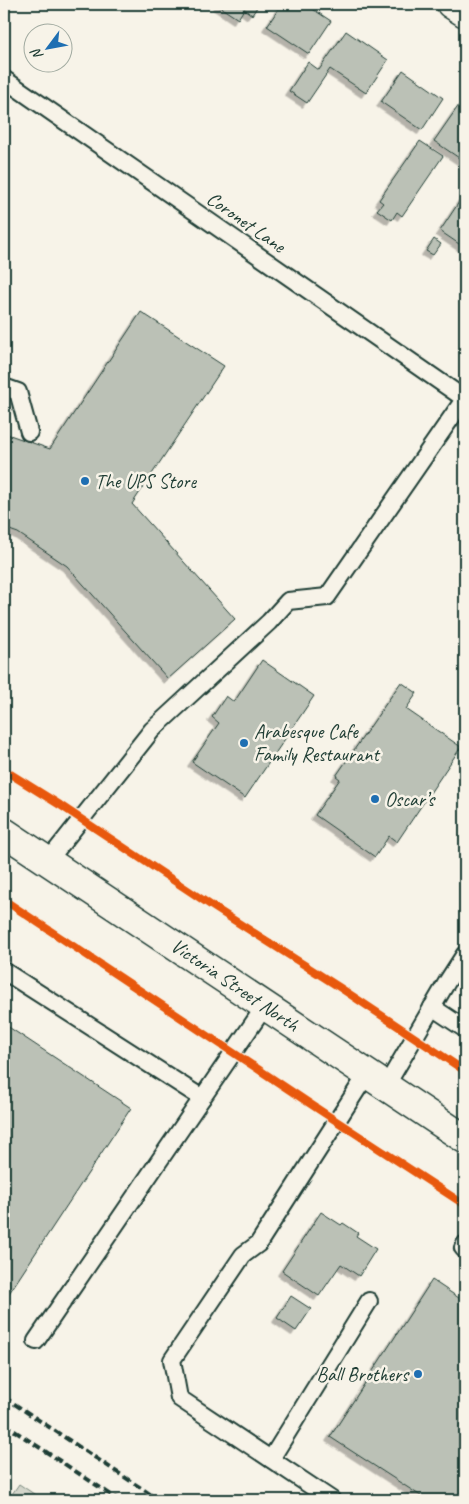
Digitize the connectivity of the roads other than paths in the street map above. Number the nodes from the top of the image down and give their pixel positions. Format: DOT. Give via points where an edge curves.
graph roads {
  1 [pos="452,4"];
  2 [pos="465,14"];
  3 [pos="4,79"];
  4 [pos="4,387"];
  5 [pos="465,398"];
  6 [pos="29,432"];
  7 [pos="4,832"];
  8 [pos="48,861"];
  9 [pos="465,954"];
  10 [pos="4,971"];
  11 [pos="265,1006"];
  12 [pos="432,1007"];
  13 [pos="465,1029"];
  14 [pos="377,1080"];
  15 [pos="202,1098"];
  16 [pos="465,1139"];
  17 [pos="465,1244"];
  18 [pos="465,1250"];
  19 [pos="369,1301"];
  20 [pos="36,1341"];
  21 [pos="271,1459"];
  22 [pos="332,1500"];
  1 -- 2 [label="main road"];
  3 -- 5 [label="lane, Coronet Lane"];
  4 -- 6 [label="lane" via="18,392"];
  5 -- 8 [label="lane" via="327,597 288,601 152,730"];
  7 -- 8 [label="main road, Victoria Street North"];
  8 -- 11 [label="main road, Victoria Street North"];
  9 -- 12 [label="lane"];
  10 -- 15 [label="lane"];
  11 -- 14 [label="main road, Victoria Street North"];
  11 -- 15 [label="lane"];
  12 -- 13 [label="lane"];
  12 -- 14 [label="lane"];
  14 -- 16 [label="main road, Victoria Street North"];
  14 -- 21 [label="lane" via="258,1244 243,1255 172,1360 179,1398"];
  15 -- 20 [label="lane"];
  17 -- 18 [label="lane"];
  19 -- 21 [label="lane"];
  21 -- 22 [label="lane"];
}
